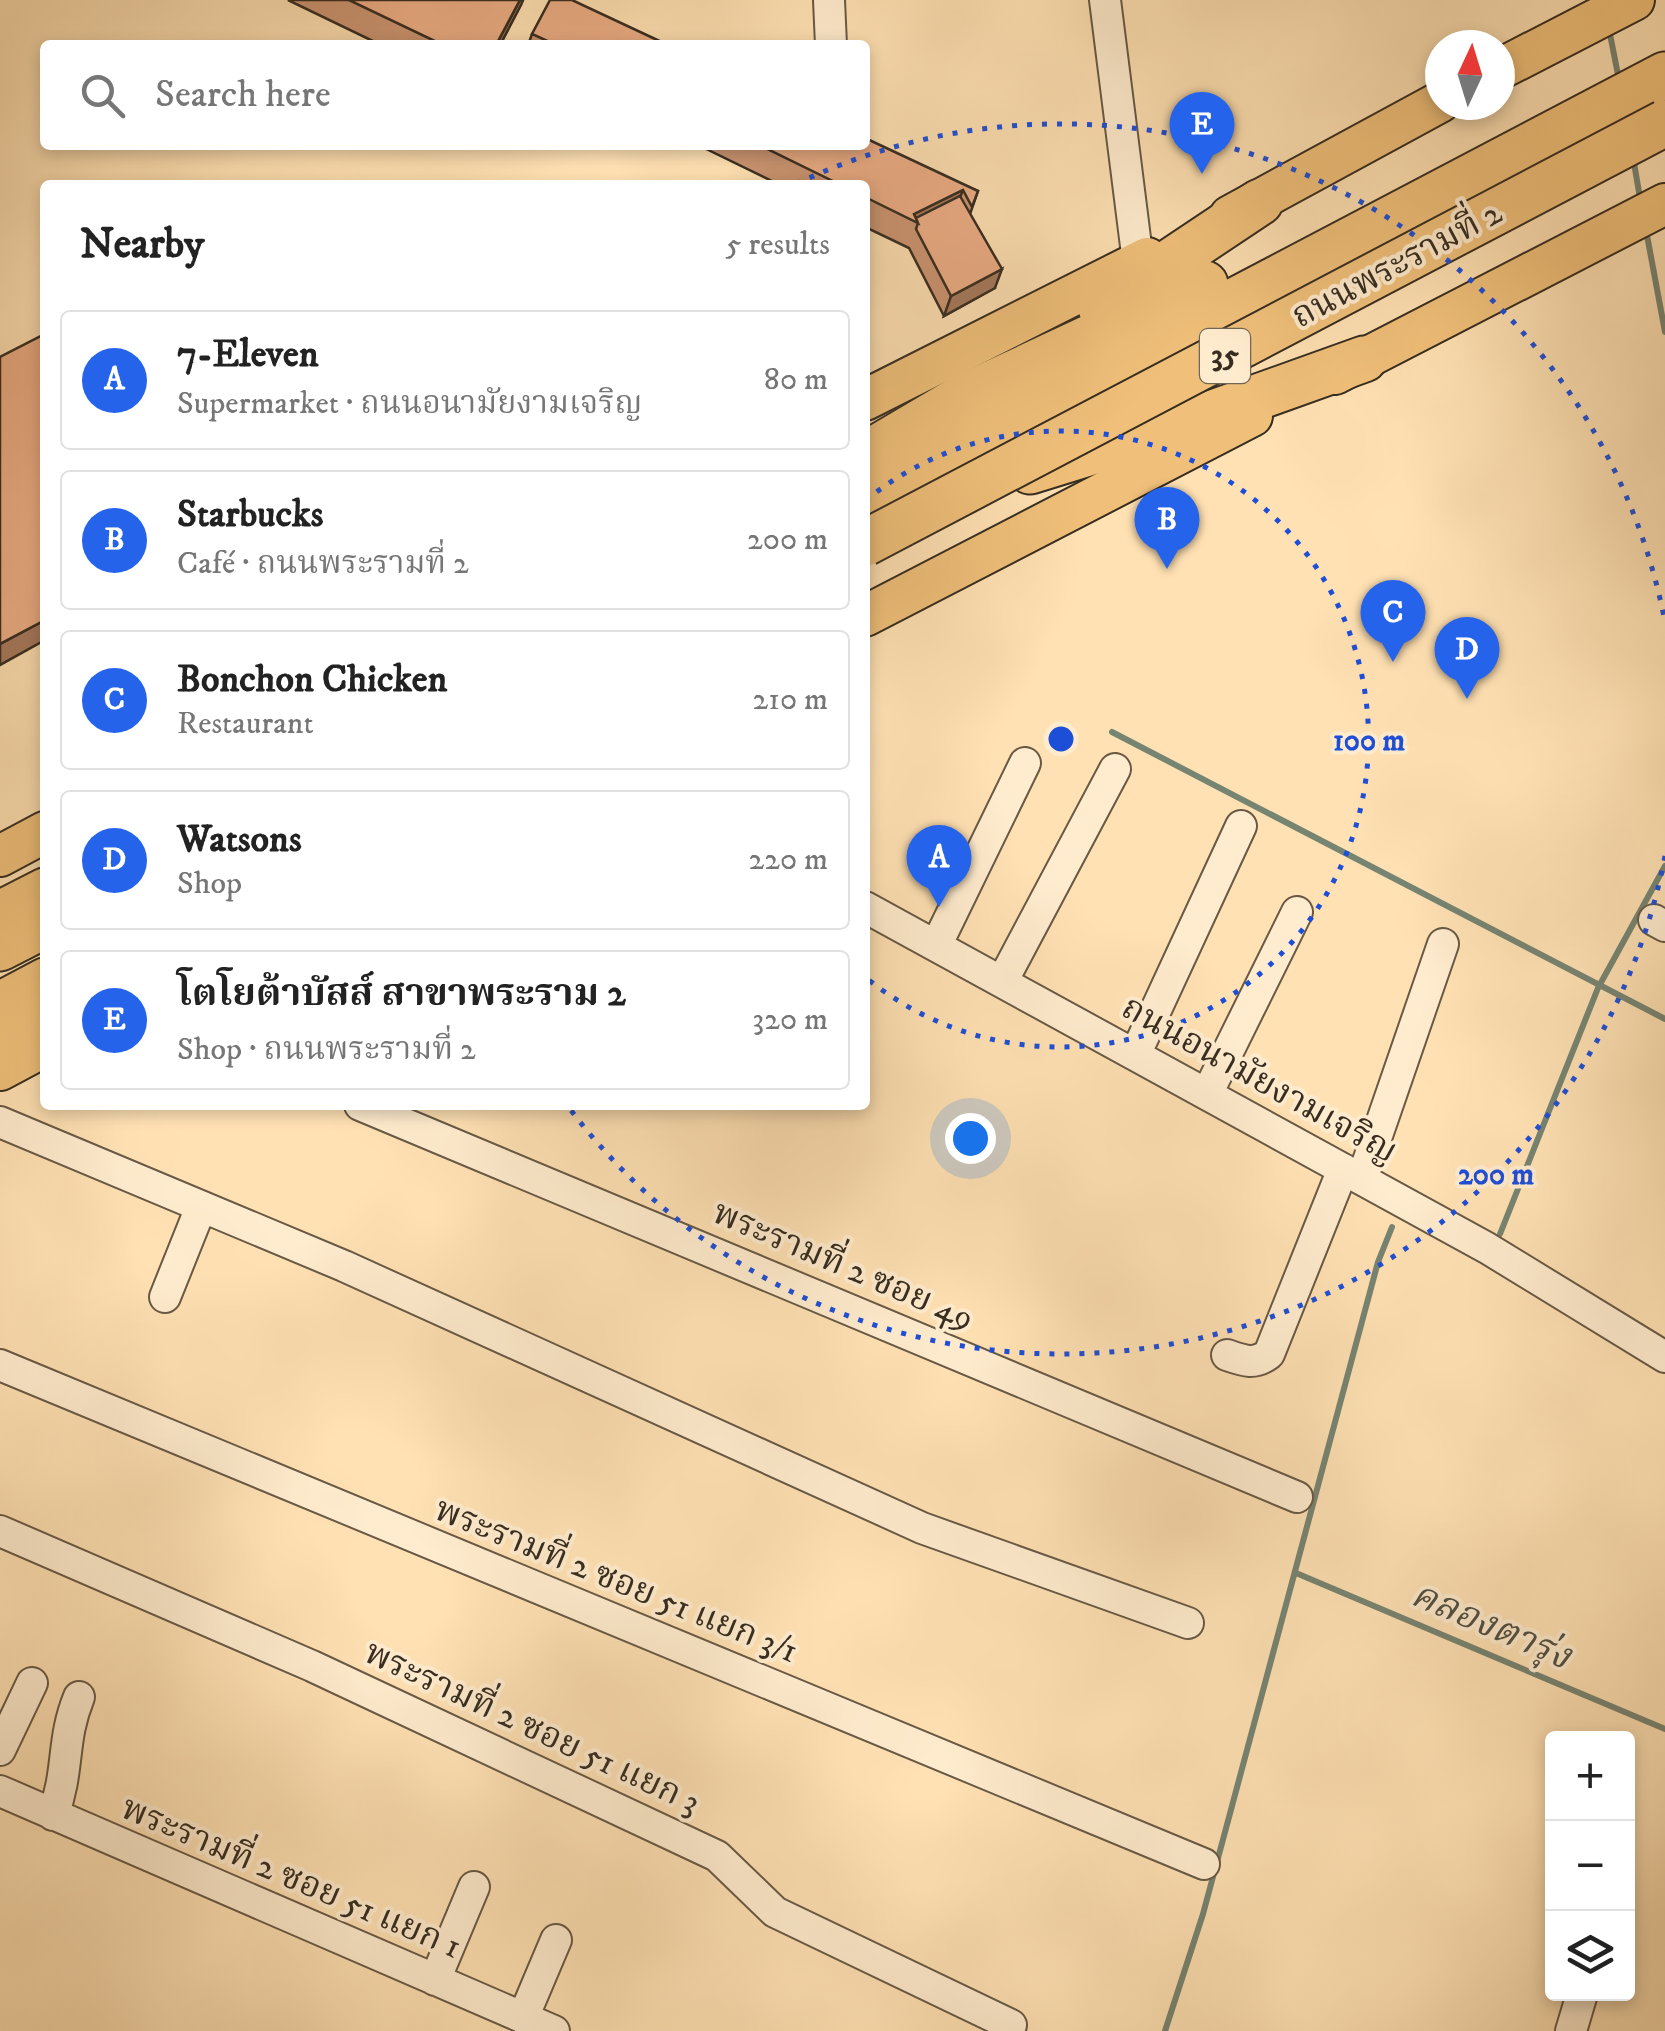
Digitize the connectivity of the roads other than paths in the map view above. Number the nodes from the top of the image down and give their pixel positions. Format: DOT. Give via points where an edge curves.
graph roads {
  1 [pos="829,0"];
  2 [pos="1105,0"];
  3 [pos="1629,3"];
  4 [pos="830,40"];
  5 [pos="1661,58"];
  6 [pos="1515,61"];
  7 [pos="1425,110"];
  8 [pos="1665,123"];
  9 [pos="1260,202"];
  10 [pos="1644,214"];
  11 [pos="1138,262"];
  12 [pos="1364,360"];
  13 [pos="965,396"];
  14 [pos="870,397"];
  15 [pos="870,452"];
  16 [pos="1030,471"];
  17 [pos="870,492"];
  18 [pos="870,543"];
  19 [pos="870,544"];
  20 [pos="870,613"];
  21 [pos="1025,763"];
  22 [pos="1116,769"];
  23 [pos="1241,826"];
  24 [pos="40,835"];
  25 [pos="0,856"];
  26 [pos="40,882"];
  27 [pos="40,894"];
  28 [pos="0,901"];
  29 [pos="870,910"];
  30 [pos="1297,912"];
  31 [pos="0,914"];
  32 [pos="40,928"];
  33 [pos="1443,944"];
  34 [pos="936,946"];
  35 [pos="0,948"];
  36 [pos="40,976"];
  37 [pos="1002,982"];
  38 [pos="40,984"];
  39 [pos="0,997"];
  40 [pos="0,1005"];
  41 [pos="40,1023"];
  42 [pos="0,1044"];
  43 [pos="40,1049"];
  44 [pos="1134,1055"];
  45 [pos="0,1070"];
  46 [pos="1206,1094"];
  47 [pos="372,1110"];
  48 [pos="0,1122"];
  49 [pos="1353,1174"];
  50 [pos="201,1207"];
  51 [pos="165,1297"];
  52 [pos="1227,1355"];
  53 [pos="1665,1357"];
  54 [pos="0,1366"];
  55 [pos="1296,1496"];
  56 [pos="0,1531"];
  57 [pos="1188,1624"];
  58 [pos="32,1683"];
  59 [pos="79,1697"];
  60 [pos="0,1750"];
  61 [pos="0,1791"];
  62 [pos="53,1815"];
  63 [pos="1204,1864"];
  64 [pos="474,1887"];
  65 [pos="556,1940"];
  66 [pos="435,1980"];
  67 [pos="1580,2001"];
  68 [pos="523,2018"];
  69 [pos="1011,2026"];
  70 [pos="554,2031"];
  71 [pos="1570,2031"];
  1 -- 4 [label="street"];
  2 -- 11 [label="street"];
  3 -- 6 [label="main road"];
  5 -- 13 [label="highway, ถนนพระรามที่ 2 / 35" via="1574,94 1305,237"];
  5 -- 17 [label="highway"];
  7 -- 9 [label="main road"];
  8 -- 16 [label="highway, ถนนพระรามที่ 2 / 35, bridge" via="1122,410"];
  8 -- 18 [label="highway, bridge"];
  9 -- 11 [label="main road"];
  9 -- 13 [label="highway"];
  10 -- 12 [label="main road, ถนนพระรามที่ 2 / 35"];
  11 -- 14 [label="main road"];
  12 -- 16 [label="highway"];
  12 -- 20 [label="main road, ถนนพระรามที่ 2 / 35"];
  13 -- 15 [label="highway, ถนนพระรามที่ 2 / 35"];
  16 -- 19 [label="highway, ถนนพระรามที่ 2 / 35"];
  21 -- 34 [label="street"];
  22 -- 37 [label="street"];
  23 -- 44 [label="street"];
  24 -- 25 [label="main road"];
  26 -- 28 [label="highway"];
  27 -- 31 [label="highway"];
  29 -- 34 [label="street, ถนนอนามัยงามเจริญ"];
  30 -- 46 [label="street"];
  32 -- 35 [label="highway"];
  33 -- 49 [label="street"];
  34 -- 37 [label="street, ถนนอนามัยงามเจริญ"];
  36 -- 39 [label="highway"];
  37 -- 44 [label="street, ถนนอนามัยงามเจริญ"];
  38 -- 40 [label="highway"];
  41 -- 42 [label="highway"];
  43 -- 45 [label="main road"];
  44 -- 46 [label="street, ถนนอนามัยงามเจริญ"];
  46 -- 49 [label="street, ถนนอนามัยงามเจริญ"];
  47 -- 55 [label="street, พระรามที่ 2 ซอย 49"];
  48 -- 50 [label="street"];
  49 -- 52 [label="street" via="1270,1354 1259,1362"];
  49 -- 53 [label="street, ถนนอนามัยงามเจริญ"];
  50 -- 51 [label="street"];
  50 -- 57 [label="street" via="922,1528"];
  54 -- 63 [label="street, พระรามที่ 2 ซอย 51 แยก 3/1"];
  56 -- 69 [label="street, พระรามที่ 2 ซอย 51 แยก 3" via="312,1666 717,1856 775,1912"];
  58 -- 60 [label="street"];
  59 -- 62 [label="street" via="66,1728 68,1764"];
  61 -- 62 [label="street, พระรามที่ 2 ซอย 51 แยก 1"];
  62 -- 66 [label="street, พระรามที่ 2 ซอย 51 แยก 1"];
  64 -- 66 [label="street"];
  65 -- 68 [label="street"];
  66 -- 68 [label="street, พระรามที่ 2 ซอย 51 แยก 1"];
  67 -- 71 [label="street"];
  68 -- 70 [label="street, พระรามที่ 2 ซอย 51 แยก 1"];
}
